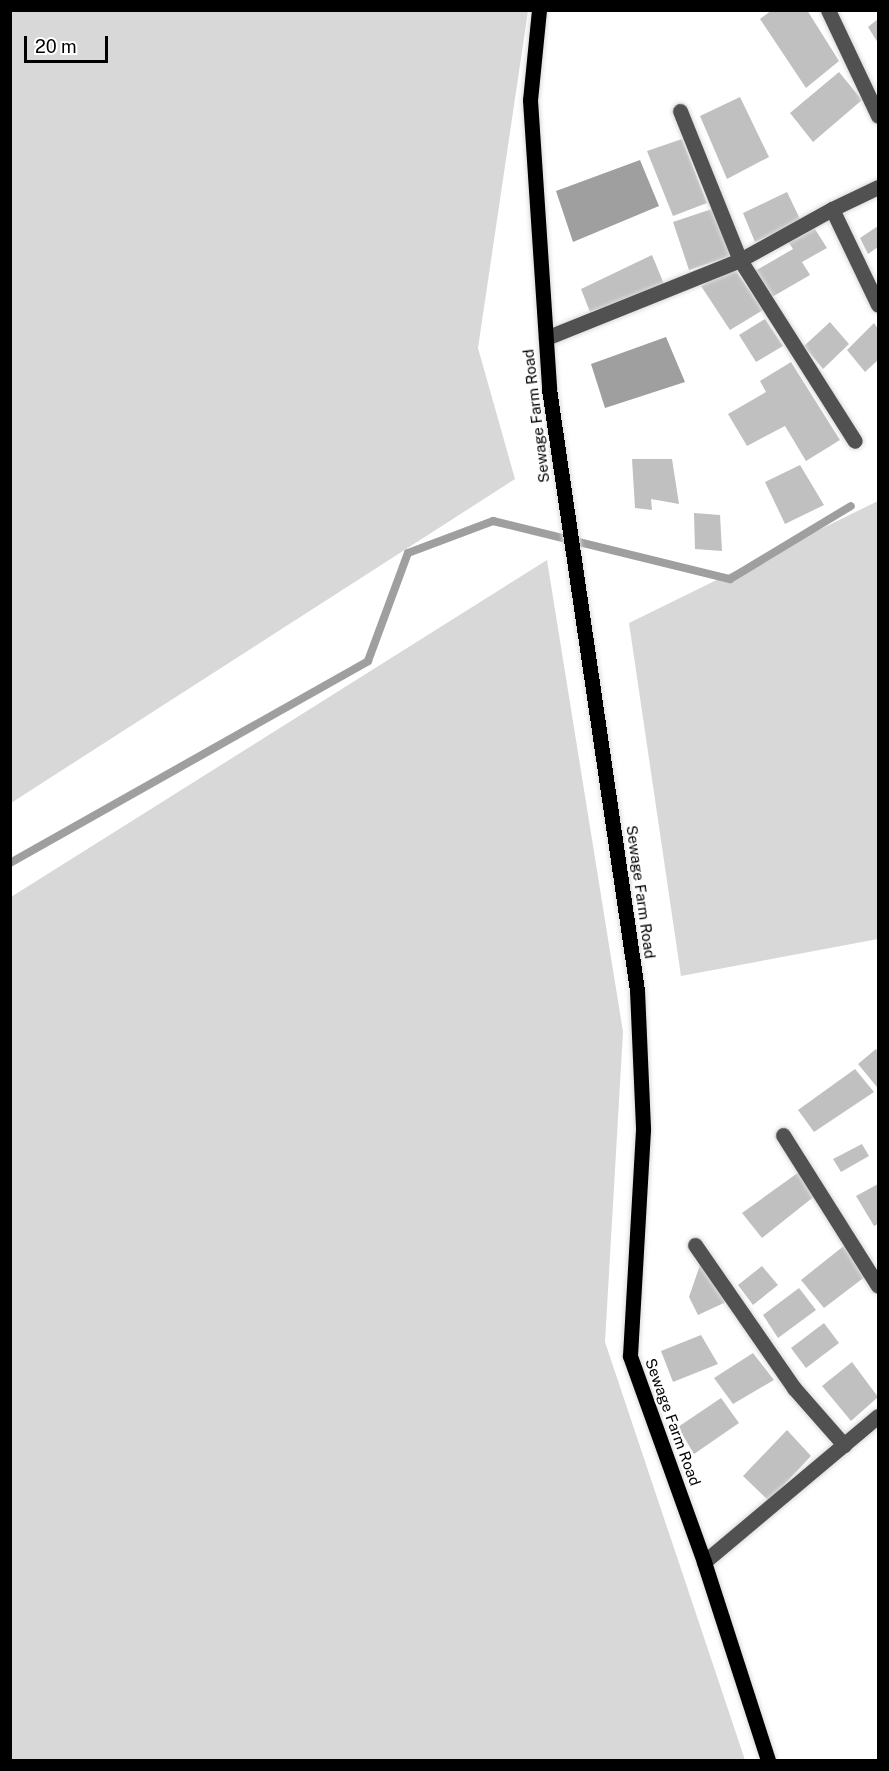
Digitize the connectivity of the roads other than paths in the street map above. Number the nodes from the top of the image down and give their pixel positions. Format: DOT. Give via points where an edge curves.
graph roads {
  1 [pos="539,10"];
  2 [pos="828,10"];
  3 [pos="680,111"];
  4 [pos="879,116"];
  5 [pos="879,187"];
  6 [pos="831,208"];
  7 [pos="740,260"];
  8 [pos="879,305"];
  9 [pos="546,338"];
  10 [pos="855,441"];
  11 [pos="783,1135"];
  12 [pos="695,1245"];
  13 [pos="879,1286"];
  14 [pos="879,1416"];
  15 [pos="844,1445"];
  16 [pos="704,1562"];
  17 [pos="768,1761"];
  1 -- 9 [label="main road, Sewage Farm Road" via="530,100"];
  2 -- 4 [label="street"];
  3 -- 7 [label="street"];
  5 -- 6 [label="street"];
  6 -- 7 [label="street"];
  6 -- 8 [label="street"];
  7 -- 9 [label="street"];
  7 -- 10 [label="street"];
  9 -- 16 [label="main road, Sewage Farm Road" via="549,389 637,990 643,1130 630,1356"];
  11 -- 13 [label="street"];
  12 -- 15 [label="street" via="794,1388"];
  14 -- 15 [label="street"];
  15 -- 16 [label="street"];
  16 -- 17 [label="main road, Sewage Farm Road"];
}
